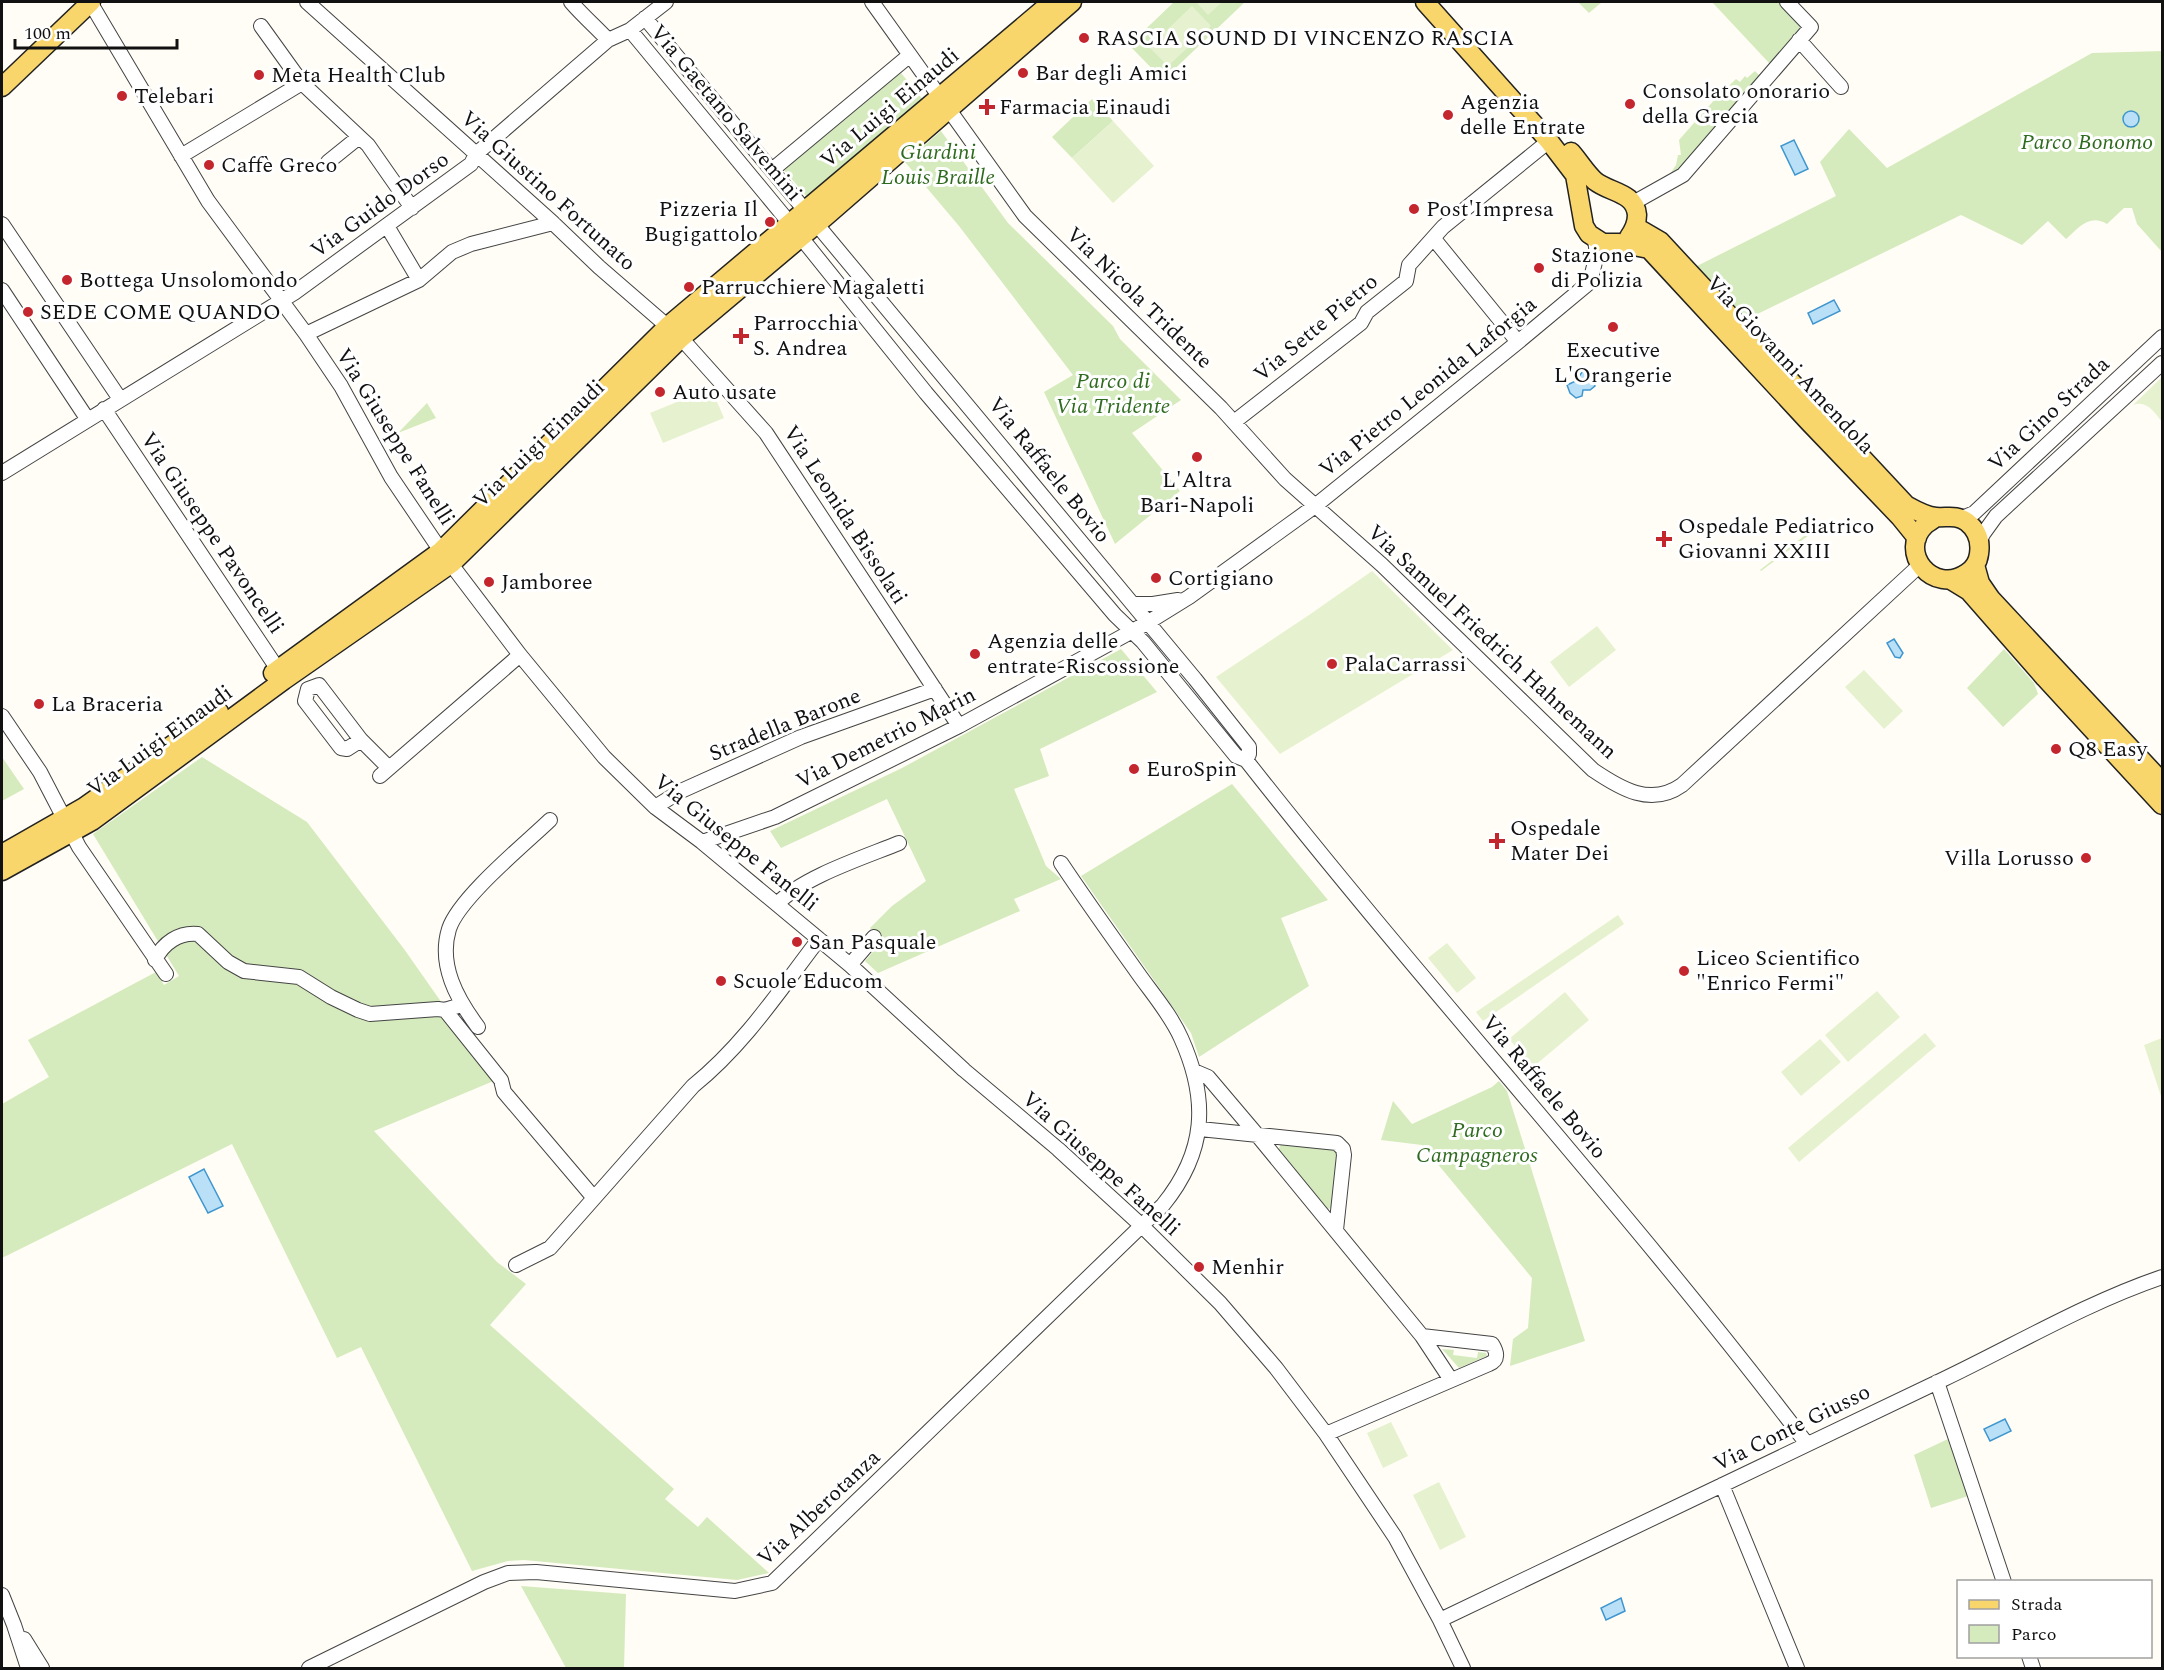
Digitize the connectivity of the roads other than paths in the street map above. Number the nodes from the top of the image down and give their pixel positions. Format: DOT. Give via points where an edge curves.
graph roads {
  1 [pos="91,2"];
  2 [pos="307,2"];
  3 [pos="571,2"];
  4 [pos="666,2"];
  5 [pos="872,2"];
  6 [pos="1053,2"];
  7 [pos="1072,2"];
  8 [pos="1425,2"];
  9 [pos="1439,2"];
  10 [pos="1787,2"];
  11 [pos="645,18"];
  12 [pos="261,26"];
  13 [pos="630,30"];
  14 [pos="608,40"];
  15 [pos="1799,40"];
  16 [pos="910,55"];
  17 [pos="302,82"];
  18 [pos="2,87"];
  19 [pos="1841,87"];
  20 [pos="945,103"];
  21 [pos="359,137"];
  22 [pos="1549,141"];
  23 [pos="476,154"];
  24 [pos="181,156"];
  25 [pos="328,162"];
  26 [pos="772,170"];
  27 [pos="1612,190"];
  28 [pos="1633,203"];
  29 [pos="412,208"];
  30 [pos="1583,216"];
  31 [pos="812,217"];
  32 [pos="553,223"];
  33 [pos="2,224"];
  34 [pos="387,226"];
  35 [pos="1635,227"];
  36 [pos="796,230"];
  37 [pos="1434,239"];
  38 [pos="1595,240"];
  39 [pos="1619,243"];
  40 [pos="419,280"];
  41 [pos="2,290"];
  42 [pos="279,300"];
  43 [pos="890,312"];
  44 [pos="872,326"];
  45 [pos="675,332"];
  46 [pos="306,334"];
  47 [pos="2163,337"];
  48 [pos="1518,342"];
  49 [pos="2163,363"];
  50 [pos="120,399"];
  51 [pos="104,409"];
  52 [pos="974,411"];
  53 [pos="88,420"];
  54 [pos="1234,422"];
  55 [pos="954,426"];
  56 [pos="2,473"];
  57 [pos="1315,506"];
  58 [pos="1936,517"];
  59 [pos="1960,519"];
  60 [pos="1917,538"];
  61 [pos="1979,542"];
  62 [pos="446,557"];
  63 [pos="1920,565"];
  64 [pos="1975,565"];
  65 [pos="1107,573"];
  66 [pos="1951,580"];
  67 [pos="1091,586"];
  68 [pos="1189,597"];
  69 [pos="1132,604"];
  70 [pos="1147,623"];
  71 [pos="1131,631"];
  72 [pos="519,655"];
  73 [pos="281,675"];
  74 [pos="935,689"];
  75 [pos="2,716"];
  76 [pos="959,726"];
  77 [pos="361,740"];
  78 [pos="1246,760"];
  79 [pos="2163,782"];
  80 [pos="2163,805"];
  81 [pos="655,807"];
  82 [pos="550,820"];
  83 [pos="67,826"];
  84 [pos="702,842"];
  85 [pos="898,843"];
  86 [pos="2,854"];
  87 [pos="1061,863"];
  88 [pos="2,871"];
  89 [pos="777,904"];
  90 [pos="874,937"];
  91 [pos="819,939"];
  92 [pos="155,960"];
  93 [pos="850,965"];
  94 [pos="166,974"];
  95 [pos="461,1005"];
  96 [pos="446,1010"];
  97 [pos="478,1027"];
  98 [pos="1194,1071"];
  99 [pos="1200,1129"];
  100 [pos="1258,1136"];
  101 [pos="594,1198"];
  102 [pos="1142,1226"];
  103 [pos="1336,1230"];
  104 [pos="516,1265"];
  105 [pos="2163,1277"];
  106 [pos="1422,1336"];
  107 [pos="1449,1339"];
  108 [pos="1433,1353"];
  109 [pos="1450,1380"];
  110 [pos="1937,1382"];
  111 [pos="1326,1434"];
  112 [pos="1807,1444"];
  113 [pos="1722,1485"];
  114 [pos="2004,1580"];
  115 [pos="2,1594"];
  116 [pos="1440,1620"];
  117 [pos="14,1625"];
  118 [pos="28,1668"];
  119 [pos="40,1668"];
  120 [pos="309,1668"];
  121 [pos="1463,1668"];
  122 [pos="1797,1668"];
  1 -- 18 [label="main road"];
  1 -- 24 [label="street, Via Giuseppe Fanelli"];
  2 -- 23 [label="street, Via Giustino Fortunato"];
  3 -- 14 [label="street"];
  4 -- 11 [label="street, Via Guido Dorso"];
  5 -- 16 [label="street, Via Nicola Tridente"];
  6 -- 20 [label="main road, Via Luigi Einaudi"];
  7 -- 20 [label="main road, Via Luigi Einaudi"];
  8 -- 22 [label="main road"];
  9 -- 27 [label="main road" via="1595,181"];
  10 -- 15 [label="street" via="1811,27"];
  11 -- 13 [label="street, Via Guido Dorso"];
  11 -- 26 [label="street, Via Gaetano Salvemini"];
  12 -- 17 [label="street"];
  13 -- 14 [label="street, Via Guido Dorso"];
  13 -- 36 [label="street, Via Gaetano Salvemini"];
  14 -- 23 [label="street, Via Guido Dorso"];
  15 -- 19 [label="street"];
  15 -- 28 [label="street" via="1683,175"];
  16 -- 20 [label="street, Via Nicola Tridente"];
  16 -- 26 [label="street"];
  17 -- 21 [label="street"];
  17 -- 24 [label="street"];
  20 -- 31 [label="main road, Via Luigi Einaudi"];
  20 -- 54 [label="street, Via Nicola Tridente" via="1025,216"];
  21 -- 25 [label="street"];
  21 -- 29 [label="street"];
  22 -- 30 [label="main road" via="1575,174"];
  22 -- 37 [label="street, Via Sette Pietro" via="1443,227"];
  23 -- 29 [label="street, Via Guido Dorso" via="471,164"];
  23 -- 32 [label="street, Via Giustino Fortunato"];
  24 -- 42 [label="street, Via Giuseppe Fanelli"];
  26 -- 31 [label="street, Via Gaetano Salvemini"];
  27 -- 28 [label="main road"];
  27 -- 30 [label="main road" via="1595,195"];
  28 -- 35 [label="main road"];
  29 -- 34 [label="street, Via Guido Dorso"];
  30 -- 38 [label="main road" via="1584,226"];
  31 -- 36 [label="main road, Via Luigi Einaudi"];
  31 -- 43 [label="street, Via Raffaele Bovio"];
  32 -- 40 [label="street" via="452,252"];
  32 -- 45 [label="street, Via Giustino Fortunato"];
  33 -- 50 [label="street"];
  34 -- 40 [label="street"];
  34 -- 42 [label="street, Via Guido Dorso"];
  35 -- 39 [label="main road"];
  35 -- 58 [label="main road, Via Giovanni Amendola" via="1660,241 1906,505"];
  36 -- 44 [label="street, Via Raffaele Bovio"];
  36 -- 45 [label="main road, Via Luigi Einaudi"];
  37 -- 48 [label="street"];
  37 -- 54 [label="street, Via Sette Pietro" via="1409,265 1406,281 1367,312 1361,323"];
  38 -- 39 [label="main road, Via Giovanni Amendola"];
  38 -- 48 [label="street, Via Pietro Leonida Laforgia" via="1597,254 1590,282"];
  39 -- 60 [label="main road, Via Giovanni Amendola" via="1649,249"];
  40 -- 46 [label="street"];
  41 -- 53 [label="street"];
  42 -- 46 [label="street, Via Giuseppe Fanelli"];
  42 -- 50 [label="street, Via Guido Dorso"];
  43 -- 44 [label="street"];
  43 -- 52 [label="street, Via Raffaele Bovio"];
  44 -- 55 [label="street, Via Raffaele Bovio"];
  45 -- 62 [label="main road, Via Luigi Einaudi"];
  45 -- 74 [label="street, Via Leonida Bissolati" via="766,433"];
  46 -- 62 [label="street, Via Giuseppe Fanelli" via="341,386 391,477"];
  47 -- 59 [label="street, Via Gino Strada" via="1974,513"];
  48 -- 57 [label="street, Via Pietro Leonida Laforgia"];
  49 -- 61 [label="street, Via Gino Strada" via="1996,516"];
  50 -- 51 [label="street, Via Guido Dorso"];
  51 -- 53 [label="street, Via Guido Dorso"];
  51 -- 73 [label="street, Via Giuseppe Pavoncelli"];
  52 -- 55 [label="street"];
  52 -- 65 [label="street, Via Raffaele Bovio"];
  53 -- 56 [label="street, Via Guido Dorso"];
  54 -- 57 [label="street, Via Nicola Tridente"];
  55 -- 67 [label="street, Via Raffaele Bovio"];
  57 -- 63 [label="street, Via Samuel Friedrich Hahnemann" via="1382,565 1593,770 1622,788 1647,796 1668,793 1682,785"];
  57 -- 68 [label="street, Via Pietro Leonida Laforgia"];
  58 -- 59 [label="main road, Via Giovanni Amendola" via="1951,515"];
  58 -- 60 [label="main road" via="1924,525"];
  59 -- 61 [label="main road" via="1975,531"];
  60 -- 63 [label="main road" via="1915,552"];
  61 -- 64 [label="main road"];
  62 -- 72 [label="street, Via Giuseppe Fanelli"];
  62 -- 73 [label="main road, Via Luigi Einaudi"];
  63 -- 66 [label="main road" via="1930,575"];
  64 -- 66 [label="main road" via="1970,572"];
  64 -- 79 [label="main road" via="1991,600"];
  65 -- 67 [label="street"];
  65 -- 69 [label="street, Via Raffaele Bovio"];
  66 -- 80 [label="main road" via="1969,591"];
  67 -- 71 [label="street, Via Raffaele Bovio"];
  68 -- 69 [label="street"];
  68 -- 70 [label="street, Via Demetrio Marin"];
  69 -- 70 [label="street, Via Raffaele Bovio"];
  70 -- 71 [label="street, Via Demetrio Marin"];
  70 -- 78 [label="street, Via Raffaele Bovio" via="1249,747"];
  71 -- 76 [label="street, Via Demetrio Marin"];
  71 -- 78 [label="street, Via Raffaele Bovio" via="1236,756"];
  72 -- 77 [label="street" via="385,772"];
  72 -- 81 [label="street, Via Giuseppe Fanelli" via="604,757"];
  73 -- 83 [label="main road, Via Luigi Einaudi" via="135,773"];
  74 -- 76 [label="street, Via Leonida Bissolati"];
  74 -- 81 [label="street, Stradella Barone" via="801,737 681,791"];
  75 -- 83 [label="street" via="40,772"];
  76 -- 84 [label="street, Via Demetrio Marin" via="775,817"];
  77 -- 77 [label="street" via="320,685 308,689 305,701 341,748 347,749"];
  78 -- 112 [label="street, Via Raffaele Bovio" via="1733,1348"];
  81 -- 84 [label="street, Via Giuseppe Fanelli"];
  82 -- 95 [label="street" via="484,882 459,910 450,927 446,945 448,968"];
  83 -- 86 [label="main road, Via Luigi Einaudi"];
  83 -- 88 [label="main road, Via Luigi Einaudi"];
  83 -- 92 [label="street"];
  84 -- 89 [label="street, Via Giuseppe Fanelli"];
  85 -- 89 [label="street" via="805,883"];
  87 -- 98 [label="street" via="1165,1012"];
  89 -- 91 [label="street, Via Giuseppe Fanelli"];
  90 -- 93 [label="street"];
  91 -- 93 [label="street, Via Giuseppe Fanelli"];
  91 -- 101 [label="street" via="748,1032 717,1067 693,1086"];
  92 -- 94 [label="street"];
  92 -- 96 [label="street" via="179,935 198,934 228,962 244,971 299,977 370,1014"];
  93 -- 102 [label="street, Via Giuseppe Fanelli"];
  95 -- 96 [label="street"];
  95 -- 97 [label="street"];
  96 -- 101 [label="street" via="501,1080 504,1092"];
  98 -- 99 [label="street"];
  98 -- 100 [label="street" via="1208,1077"];
  99 -- 100 [label="street"];
  99 -- 102 [label="street" via="1192,1159 1179,1185"];
  100 -- 103 [label="street"];
  100 -- 103 [label="street" via="1333,1142 1343,1149"];
  101 -- 104 [label="street" via="550,1248"];
  102 -- 111 [label="street, Via Giuseppe Fanelli" via="1227,1311"];
  102 -- 120 [label="street, Via Alberotanza" via="772,1583 735,1591 536,1572 508,1573"];
  103 -- 106 [label="street"];
  105 -- 110 [label="street, Via Conte Giusso" via="2055,1322"];
  106 -- 107 [label="street"];
  106 -- 108 [label="street"];
  107 -- 108 [label="street" via="1439,1342"];
  107 -- 109 [label="street" via="1492,1344 1496,1350 1493,1362"];
  108 -- 109 [label="street"];
  109 -- 111 [label="street"];
  110 -- 112 [label="street, Via Conte Giusso"];
  110 -- 114 [label="street"];
  111 -- 116 [label="street, Via Giuseppe Fanelli" via="1395,1537"];
  112 -- 113 [label="street, Via Conte Giusso"];
  113 -- 116 [label="street, Via Conte Giusso"];
  113 -- 122 [label="street"];
  115 -- 117 [label="street"];
  116 -- 121 [label="street, Via Giuseppe Fanelli"];
  117 -- 118 [label="street"];
  117 -- 119 [label="street"];
}
